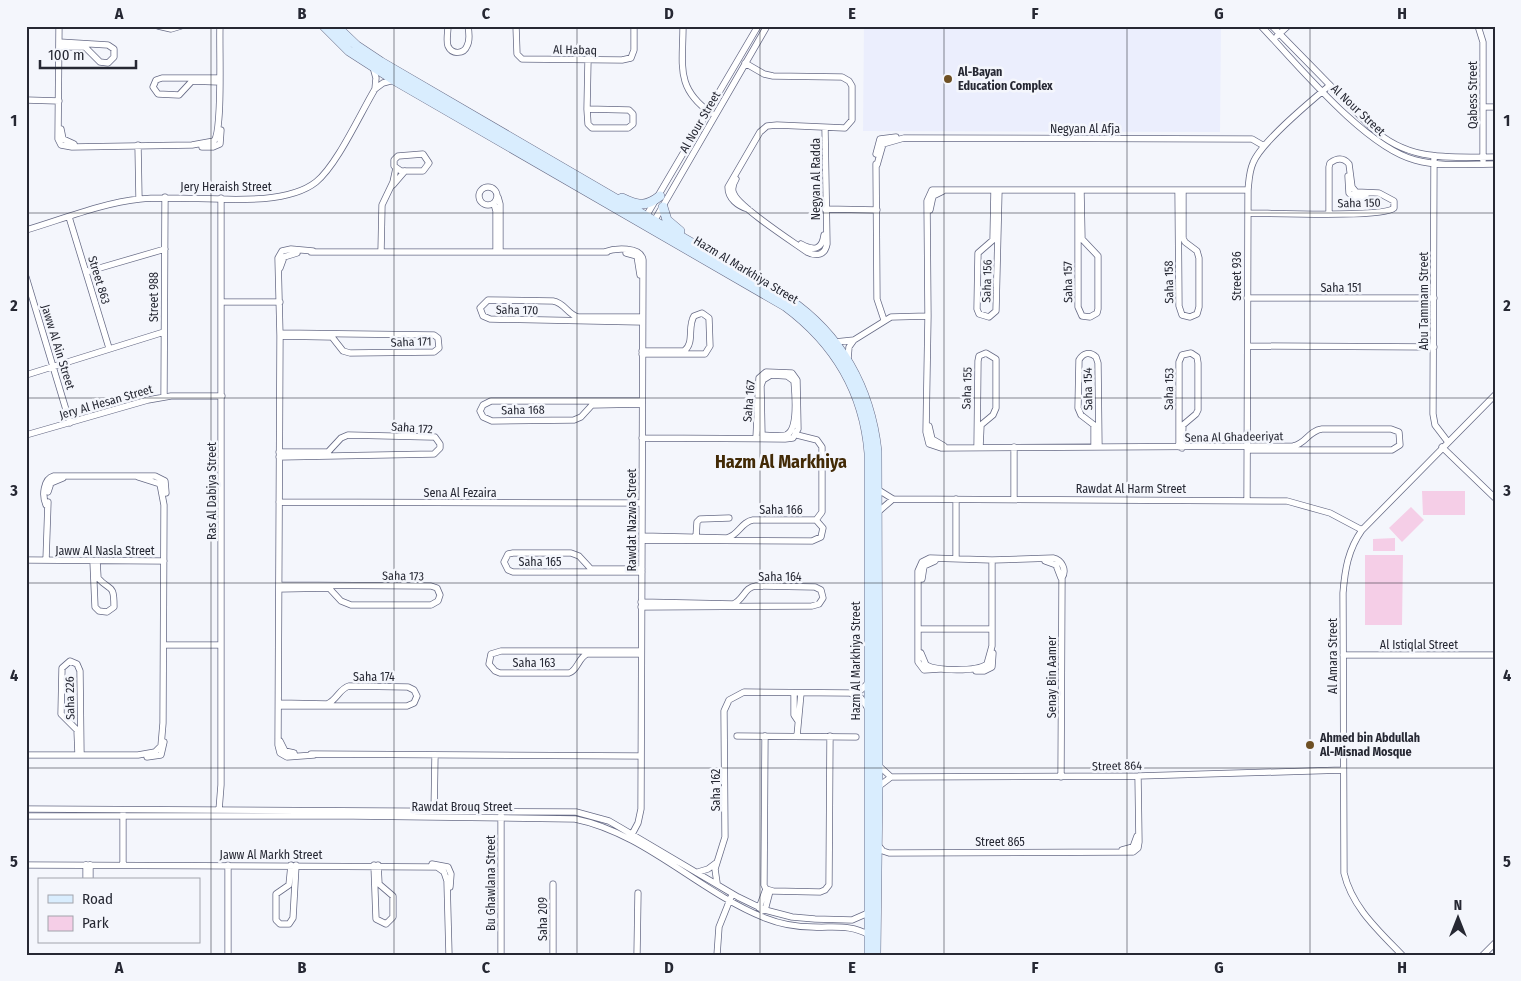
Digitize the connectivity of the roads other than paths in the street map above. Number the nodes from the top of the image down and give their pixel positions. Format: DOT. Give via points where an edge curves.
graph roads {
  1 [pos="59,26"];
  2 [pos="158,26"];
  3 [pos="181,26"];
  4 [pos="220,26"];
  5 [pos="324,26"];
  6 [pos="336,26"];
  7 [pos="448,26"];
  8 [pos="468,26"];
  9 [pos="516,26"];
  10 [pos="634,26"];
  11 [pos="683,26"];
  12 [pos="758,26"];
  13 [pos="767,26"];
  14 [pos="1261,26"];
  15 [pos="1272,26"];
  16 [pos="1288,26"];
  17 [pos="1478,26"];
  18 [pos="1280,34"];
  19 [pos="1274,40"];
  20 [pos="97,44"];
  21 [pos="59,45"];
  22 [pos="91,55"];
  23 [pos="588,60"];
  24 [pos="745,63"];
  25 [pos="373,67"];
  26 [pos="179,78"];
  27 [pos="219,80"];
  28 [pos="394,80"];
  29 [pos="1330,85"];
  30 [pos="187,86"];
  31 [pos="374,89"];
  32 [pos="1323,91"];
  33 [pos="26,100"];
  34 [pos="59,101"];
  35 [pos="1483,107"];
  36 [pos="1495,107"];
  37 [pos="587,109"];
  38 [pos="709,111"];
  39 [pos="716,116"];
  40 [pos="826,128"];
  41 [pos="138,145"];
  42 [pos="1264,146"];
  43 [pos="1434,156"];
  44 [pos="1495,157"];
  45 [pos="1484,161"];
  46 [pos="1434,163"];
  47 [pos="1495,164"];
  48 [pos="396,168"];
  49 [pos="405,171"];
  50 [pos="391,187"];
  51 [pos="599,189"];
  52 [pos="997,190"];
  53 [pos="1180,190"];
  54 [pos="1248,190"];
  55 [pos="1080,191"];
  56 [pos="498,196"];
  57 [pos="660,196"];
  58 [pos="165,198"];
  59 [pos="221,198"];
  60 [pos="139,199"];
  61 [pos="494,204"];
  62 [pos="662,207"];
  63 [pos="825,209"];
  64 [pos="877,210"];
  65 [pos="1248,213"];
  66 [pos="1329,214"];
  67 [pos="69,217"];
  68 [pos="648,222"];
  69 [pos="26,230"];
  70 [pos="700,246"];
  71 [pos="1088,246"];
  72 [pos="1189,246"];
  73 [pos="985,247"];
  74 [pos="165,249"];
  75 [pos="498,251"];
  76 [pos="380,252"];
  77 [pos="1078,252"];
  78 [pos="997,254"];
  79 [pos="1179,254"];
  80 [pos="86,272"];
  81 [pos="26,277"];
  82 [pos="1247,298"];
  83 [pos="1434,298"];
  84 [pos="221,302"];
  85 [pos="280,302"];
  86 [pos="565,307"];
  87 [pos="928,316"];
  88 [pos="558,320"];
  89 [pos="642,320"];
  90 [pos="884,320"];
  91 [pos="164,332"];
  92 [pos="346,334"];
  93 [pos="280,335"];
  94 [pos="854,340"];
  95 [pos="690,342"];
  96 [pos="835,342"];
  97 [pos="339,346"];
  98 [pos="1248,346"];
  99 [pos="109,348"];
  100 [pos="1434,348"];
  101 [pos="642,352"];
  102 [pos="696,355"];
  103 [pos="848,359"];
  104 [pos="54,366"];
  105 [pos="26,374"];
  106 [pos="1495,395"];
  107 [pos="222,396"];
  108 [pos="164,397"];
  109 [pos="576,401"];
  110 [pos="642,402"];
  111 [pos="1099,411"];
  112 [pos="584,412"];
  113 [pos="976,412"];
  114 [pos="1178,413"];
  115 [pos="987,419"];
  116 [pos="1086,419"];
  117 [pos="1188,420"];
  118 [pos="70,423"];
  119 [pos="26,435"];
  120 [pos="797,435"];
  121 [pos="642,436"];
  122 [pos="759,437"];
  123 [pos="1307,438"];
  124 [pos="1448,442"];
  125 [pos="336,444"];
  126 [pos="978,447"];
  127 [pos="1014,447"];
  128 [pos="1097,447"];
  129 [pos="1442,447"];
  130 [pos="1180,448"];
  131 [pos="1248,449"];
  132 [pos="1315,450"];
  133 [pos="279,454"];
  134 [pos="344,456"];
  135 [pos="877,489"];
  136 [pos="1014,498"];
  137 [pos="1495,498"];
  138 [pos="893,499"];
  139 [pos="956,499"];
  140 [pos="1247,500"];
  141 [pos="279,502"];
  142 [pos="641,503"];
  143 [pos="877,513"];
  144 [pos="729,518"];
  145 [pos="816,520"];
  146 [pos="738,530"];
  147 [pos="1362,530"];
  148 [pos="696,537"];
  149 [pos="642,538"];
  150 [pos="744,540"];
  151 [pos="582,559"];
  152 [pos="956,559"];
  153 [pos="26,560"];
  154 [pos="46,560"];
  155 [pos="95,560"];
  156 [pos="992,560"];
  157 [pos="164,561"];
  158 [pos="642,571"];
  159 [pos="577,572"];
  160 [pos="105,584"];
  161 [pos="344,585"];
  162 [pos="279,587"];
  163 [pos="94,592"];
  164 [pos="743,595"];
  165 [pos="339,599"];
  166 [pos="641,604"];
  167 [pos="748,606"];
  168 [pos="920,629"];
  169 [pos="992,629"];
  170 [pos="164,645"];
  171 [pos="221,645"];
  172 [pos="572,651"];
  173 [pos="641,652"];
  174 [pos="1343,655"];
  175 [pos="1495,655"];
  176 [pos="578,662"];
  177 [pos="868,683"];
  178 [pos="794,693"];
  179 [pos="801,694"];
  180 [pos="850,694"];
  181 [pos="337,696"];
  182 [pos="279,705"];
  183 [pos="346,707"];
  184 [pos="868,708"];
  185 [pos="81,715"];
  186 [pos="798,721"];
  187 [pos="69,722"];
  188 [pos="737,736"];
  189 [pos="766,736"];
  190 [pos="797,736"];
  191 [pos="830,736"];
  192 [pos="856,737"];
  193 [pos="79,754"];
  194 [pos="26,755"];
  195 [pos="435,755"];
  196 [pos="641,756"];
  197 [pos="878,765"];
  198 [pos="1343,770"];
  199 [pos="1138,776"];
  200 [pos="891,777"];
  201 [pos="1061,777"];
  202 [pos="878,787"];
  203 [pos="26,809"];
  204 [pos="221,809"];
  205 [pos="123,810"];
  206 [pos="502,810"];
  207 [pos="434,815"];
  208 [pos="26,816"];
  209 [pos="123,817"];
  210 [pos="221,817"];
  211 [pos="502,818"];
  212 [pos="631,837"];
  213 [pos="878,845"];
  214 [pos="890,853"];
  215 [pos="717,861"];
  216 [pos="877,863"];
  217 [pos="124,864"];
  218 [pos="26,865"];
  219 [pos="88,865"];
  220 [pos="228,865"];
  221 [pos="293,865"];
  222 [pos="376,865"];
  223 [pos="697,872"];
  224 [pos="86,878"];
  225 [pos="90,878"];
  226 [pos="553,884"];
  227 [pos="718,885"];
  228 [pos="284,889"];
  229 [pos="385,889"];
  230 [pos="768,890"];
  231 [pos="638,893"];
  232 [pos="375,895"];
  233 [pos="294,896"];
  234 [pos="734,898"];
  235 [pos="762,909"];
  236 [pos="868,913"];
  237 [pos="869,935"];
  238 [pos="1495,943"];
  239 [pos="228,955"];
  240 [pos="449,955"];
  241 [pos="501,955"];
  242 [pos="553,955"];
  243 [pos="637,955"];
  244 [pos="718,955"];
  245 [pos="868,955"];
  246 [pos="876,955"];
  247 [pos="1402,955"];
  248 [pos="1483,955"];
  1 -- 21 [label="street"];
  2 -- 3 [label="street" via="171,29"];
  4 -- 27 [label="street"];
  5 -- 25 [label="street, Hazm Al Markhiya Street" via="349,51"];
  6 -- 51 [label="street, Hazm Al Markhiya Street" via="380,62"];
  7 -- 8 [label="street" via="448,44 457,53 468,46"];
  9 -- 23 [label="street, Al Habaq" via="519,58"];
  10 -- 23 [label="street, Al Habaq" via="631,58"];
  11 -- 38 [label="street" via="686,87 695,101"];
  12 -- 38 [label="street, Al Nour Street"];
  13 -- 24 [label="street, Al Nour Street"];
  14 -- 19 [label="street, Al Nour Street"];
  15 -- 18 [label="street, Al Nour Street"];
  16 -- 18 [label="street"];
  17 -- 35 [label="street, Qabess Street" via="1483,42"];
  18 -- 19 [label="street"];
  18 -- 29 [label="street, Al Nour Street"];
  19 -- 32 [label="street, Al Nour Street"];
  20 -- 21 [label="street"];
  20 -- 22 [label="street"];
  20 -- 22 [label="street" via="111,46 114,57 108,62 100,62"];
  21 -- 22 [label="street" via="85,47"];
  21 -- 34 [label="street"];
  23 -- 37 [label="street"];
  24 -- 39 [label="street, Al Nour Street"];
  24 -- 40 [label="street" via="764,74 844,81 851,92 852,120 848,127"];
  25 -- 28 [label="street, Hazm Al Markhiya Street"];
  25 -- 31 [label="street"];
  26 -- 27 [label="street"];
  26 -- 30 [label="street"];
  26 -- 30 [label="street" via="159,79 154,82 154,90 158,94 179,95"];
  27 -- 30 [label="street" via="192,81"];
  27 -- 41 [label="street" via="215,140 192,145"];
  28 -- 31 [label="street"];
  28 -- 68 [label="street, Hazm Al Markhiya Street"];
  29 -- 32 [label="street, Street 936"];
  29 -- 43 [label="street, Al Nour Street" via="1388,141 1405,150"];
  31 -- 59 [label="street, Jery Heraish Street" via="330,166 309,186 284,196"];
  32 -- 42 [label="street, Street 936"];
  32 -- 46 [label="street, Al Nour Street" via="1385,148 1405,157"];
  33 -- 34 [label="street"];
  34 -- 41 [label="street" via="61,135 65,142"];
  35 -- 36 [label="street"];
  35 -- 45 [label="street, Qabess Street"];
  37 -- 37 [label="street" via="588,124 592,128 628,128 633,124 633,114 629,110"];
  38 -- 39 [label="street"];
  38 -- 57 [label="street, Al Nour Street"];
  39 -- 62 [label="street, Al Nour Street"];
  40 -- 63 [label="street, Negyan Al Radda"];
  40 -- 63 [label="street, Negyan Al Radda" via="779,126 766,130 754,143 739,170 733,192 748,209 811,249 817,249 823,242"];
  41 -- 60 [label="street"];
  42 -- 54 [label="street, Street 936" via="1253,163"];
  42 -- 64 [label="street, Negyan Al Afja" via="1252,139 904,138 883,144 877,165"];
  43 -- 45 [label="street, Al Nour Street"];
  43 -- 46 [label="street, Abu Tammam Street"];
  44 -- 45 [label="street, Al Nour Street"];
  45 -- 46 [label="street, Al Nour Street"];
  45 -- 47 [label="street, Al Nour Street"];
  46 -- 83 [label="street, Abu Tammam Street"];
  48 -- 49 [label="street"];
  48 -- 49 [label="street" via="394,160 401,155 423,154 428,159 428,166 423,171"];
  48 -- 50 [label="street"];
  49 -- 50 [label="street"];
  50 -- 76 [label="street" via="382,205"];
  51 -- 57 [label="street" via="608,189 642,206"];
  51 -- 68 [label="street, Hazm Al Markhiya Street"];
  52 -- 55 [label="street, Sena Al Ghadeeriyat"];
  52 -- 73 [label="street, Saha 156" via="993,240"];
  52 -- 78 [label="street, Saha 156"];
  52 -- 87 [label="street, Sena Al Ghadeeriyat" via="951,190 933,196 928,224"];
  53 -- 54 [label="street, Sena Al Ghadeeriyat"];
  53 -- 55 [label="street, Sena Al Ghadeeriyat"];
  53 -- 72 [label="street, Saha 158" via="1182,238"];
  53 -- 79 [label="street, Saha 158"];
  54 -- 65 [label="street, Street 936"];
  55 -- 71 [label="street, Saha 157" via="1081,236"];
  55 -- 77 [label="street, Saha 157"];
  56 -- 61 [label="street"];
  56 -- 61 [label="street" via="489,187 480,192 481,202 487,206"];
  56 -- 75 [label="street"];
  57 -- 68 [label="street, Al Nour Street"];
  58 -- 59 [label="street, Jery Heraish Street"];
  58 -- 60 [label="street, Jery Heraish Street"];
  58 -- 74 [label="street, Street 988"];
  59 -- 84 [label="street, Ras Al Dabiya Street"];
  60 -- 67 [label="street, Jery Heraish Street"];
  61 -- 75 [label="street"];
  62 -- 68 [label="street, Al Nour Street"];
  62 -- 70 [label="street" via="672,225"];
  63 -- 64 [label="street"];
  64 -- 90 [label="street, Negyan Al Afja" via="877,299"];
  65 -- 66 [label="street, Saha 150"];
  65 -- 82 [label="street, Street 936"];
  66 -- 66 [label="street, Saha 150" via="1330,163 1342,159 1349,164 1351,196 1380,195 1394,201 1390,212"];
  67 -- 69 [label="street, Jery Heraish Street"];
  67 -- 80 [label="street, Street 863"];
  68 -- 70 [label="street, Hazm Al Markhiya Street"];
  68 -- 177 [label="street, Hazm Al Markhiya Street" via="785,306 816,332 844,368 861,408 869,453"];
  70 -- 96 [label="street, Hazm Al Markhiya Street" via="805,310"];
  71 -- 77 [label="street"];
  71 -- 77 [label="street, Saha 157" via="1098,256 1098,309 1090,317 1082,316 1078,307"];
  72 -- 79 [label="street"];
  72 -- 79 [label="street, Saha 158" via="1197,251 1199,258 1199,307 1194,317 1185,317 1180,311"];
  73 -- 78 [label="street"];
  73 -- 78 [label="street, Saha 156" via="977,258 977,309 983,317 989,317 996,311"];
  74 -- 80 [label="street"];
  74 -- 91 [label="street, Street 988"];
  75 -- 76 [label="street, Rawdat Nazwa Street"];
  75 -- 89 [label="street, Rawdat Nazwa Street" via="640,252 644,260"];
  76 -- 85 [label="street, Rawdat Nazwa Street" via="288,254 282,259 280,270"];
  80 -- 99 [label="street, Street 863"];
  81 -- 104 [label="street, Jaww Al Ain Street"];
  82 -- 83 [label="street, Saha 151"];
  82 -- 98 [label="street, Street 936"];
  83 -- 100 [label="street, Abu Tammam Street"];
  84 -- 85 [label="street"];
  84 -- 107 [label="street, Ras Al Dabiya Street"];
  85 -- 93 [label="street, Rawdat Nazwa Street"];
  86 -- 88 [label="street"];
  86 -- 88 [label="street, Saha 170" via="554,301 494,300 485,302 480,308 483,316 490,319"];
  86 -- 89 [label="street, Saha 170" via="578,317"];
  87 -- 90 [label="street" via="899,315"];
  87 -- 126 [label="street, Sena Al Ghadeeriyat" via="927,441 933,447"];
  88 -- 89 [label="street, Saha 170"];
  89 -- 101 [label="street, Rawdat Nazwa Street"];
  90 -- 94 [label="street"];
  91 -- 99 [label="street"];
  91 -- 108 [label="street, Street 988"];
  92 -- 93 [label="street, Saha 171"];
  92 -- 97 [label="street"];
  92 -- 97 [label="street, Saha 171" via="434,335 438,338 439,348 434,352 350,353"];
  93 -- 97 [label="street, Saha 171" via="330,336"];
  93 -- 133 [label="street, Rawdat Nazwa Street"];
  94 -- 96 [label="street"];
  94 -- 103 [label="street"];
  95 -- 101 [label="street" via="681,352"];
  95 -- 102 [label="street"];
  95 -- 102 [label="street" via="692,318 698,314 706,315 710,320 710,349 705,354"];
  96 -- 103 [label="street, Hazm Al Markhiya Street"];
  98 -- 100 [label="street"];
  98 -- 131 [label="street, Street 936"];
  99 -- 104 [label="street"];
  100 -- 124 [label="street, Abu Tammam Street" via="1434,420"];
  101 -- 102 [label="street"];
  101 -- 110 [label="street, Rawdat Nazwa Street"];
  103 -- 135 [label="street, Hazm Al Markhiya Street" via="861,384 875,430"];
  104 -- 105 [label="street"];
  104 -- 118 [label="street, Jaww Al Ain Street"];
  106 -- 124 [label="street, Al Amara Street"];
  107 -- 108 [label="street, Jery Al Hesan Street"];
  107 -- 171 [label="street, Ras Al Dabiya Street"];
  108 -- 118 [label="street, Jery Al Hesan Street"];
  109 -- 110 [label="street, Saha 168"];
  109 -- 112 [label="street"];
  109 -- 112 [label="street, Saha 168" via="492,401 483,405 480,411 483,417 492,421 574,420"];
  110 -- 112 [label="street, Saha 168" via="595,404"];
  110 -- 121 [label="street, Rawdat Nazwa Street"];
  111 -- 116 [label="street"];
  111 -- 116 [label="street, Saha 154" via="1098,360 1093,354 1084,354 1078,364 1078,408"];
  111 -- 128 [label="street, Saha 154"];
  113 -- 115 [label="street"];
  113 -- 115 [label="street, Saha 155" via="978,361 982,354 990,353 996,363 996,408"];
  113 -- 126 [label="street, Saha 155"];
  114 -- 117 [label="street"];
  114 -- 117 [label="street, Saha 153" via="1180,359 1191,353 1197,357 1198,363 1198,410"];
  114 -- 130 [label="street, Saha 153"];
  115 -- 126 [label="street, Saha 155" via="980,428"];
  116 -- 128 [label="street, Saha 154" via="1094,427"];
  117 -- 130 [label="street, Saha 153" via="1182,428"];
  118 -- 119 [label="street, Jery Al Hesan Street"];
  120 -- 122 [label="street, Saha 167" via="789,438"];
  120 -- 122 [label="street, Saha 167" via="797,378 792,373 770,372 759,378"];
  120 -- 145 [label="street, Saha 167" via="817,440 822,447 822,512"];
  121 -- 122 [label="street, Saha 167"];
  121 -- 142 [label="street, Rawdat Nazwa Street"];
  122 -- 122 [label="street, Saha 167" via="762,380 771,375 789,377 794,384 793,429 783,435"];
  123 -- 131 [label="street, Sena Al Ghadeeriyat" via="1297,446"];
  123 -- 132 [label="street"];
  123 -- 132 [label="street, Sena Al Ghadeeriyat" via="1313,431 1322,429 1391,430 1399,432 1401,439 1400,445 1392,450"];
  124 -- 129 [label="street, Al Amara Street"];
  125 -- 133 [label="street, Saha 172" via="326,452"];
  125 -- 134 [label="street"];
  125 -- 134 [label="street, Saha 172" via="342,436 348,435 431,437 440,444 434,454"];
  126 -- 127 [label="street, Sena Al Ghadeeriyat"];
  127 -- 128 [label="street, Sena Al Ghadeeriyat"];
  127 -- 136 [label="street"];
  128 -- 130 [label="street, Sena Al Ghadeeriyat"];
  129 -- 137 [label="street"];
  129 -- 147 [label="street, Al Amara Street"];
  130 -- 131 [label="street, Sena Al Ghadeeriyat"];
  131 -- 132 [label="street, Sena Al Ghadeeriyat"];
  131 -- 140 [label="street, Street 936"];
  133 -- 134 [label="street, Saha 172"];
  133 -- 141 [label="street, Rawdat Nazwa Street"];
  135 -- 138 [label="street"];
  135 -- 143 [label="street, Hazm Al Markhiya Street"];
  136 -- 139 [label="street, Rawdat Al Harm Street"];
  136 -- 140 [label="street, Rawdat Al Harm Street"];
  138 -- 139 [label="street, Rawdat Al Harm Street"];
  138 -- 143 [label="street"];
  139 -- 152 [label="street"];
  140 -- 147 [label="street, Rawdat Al Harm Street" via="1287,501 1314,507"];
  141 -- 142 [label="street, Sena Al Fezaira"];
  141 -- 162 [label="street, Rawdat Nazwa Street"];
  142 -- 149 [label="street, Rawdat Nazwa Street"];
  143 -- 197 [label="street, Hazm Al Markhiya Street"];
  144 -- 148 [label="street" via="700,518"];
  145 -- 146 [label="street, Saha 166" via="753,520 745,522"];
  145 -- 150 [label="street, Saha 166" via="823,528 823,534 816,540"];
  146 -- 148 [label="street, Saha 166" via="730,538"];
  146 -- 150 [label="street"];
  147 -- 174 [label="street, Al Amara Street" via="1346,562"];
  148 -- 149 [label="street, Saha 166"];
  149 -- 150 [label="street, Saha 166"];
  149 -- 158 [label="street, Rawdat Nazwa Street"];
  151 -- 158 [label="street, Saha 165" via="591,569"];
  151 -- 159 [label="street, Saha 165"];
  151 -- 159 [label="street, Saha 165" via="571,553 513,553 508,554 504,562 513,572"];
  152 -- 156 [label="street, Senay Bin Aamer"];
  152 -- 168 [label="street, Senay Bin Aamer" via="927,558 920,564"];
  153 -- 154 [label="street, Jaww Al Nasla Street"];
  154 -- 155 [label="street, Jaww Al Nasla Street"];
  154 -- 157 [label="street, Jaww Al Nasla Street" via="45,486 48,478 54,476 138,477 160,484 164,505"];
  155 -- 157 [label="street, Jaww Al Nasla Street"];
  155 -- 160 [label="street" via="98,578"];
  155 -- 163 [label="street"];
  156 -- 169 [label="street, Senay Bin Aamer"];
  156 -- 201 [label="street, Senay Bin Aamer" via="1043,560 1056,565 1062,578"];
  157 -- 170 [label="street, Jaww Al Nasla Street"];
  158 -- 159 [label="street, Saha 165"];
  158 -- 166 [label="street, Rawdat Nazwa Street"];
  160 -- 163 [label="street"];
  160 -- 163 [label="street" via="114,592 114,607 110,611 96,609"];
  161 -- 162 [label="street, Saha 173"];
  161 -- 165 [label="street" via="339,590"];
  161 -- 165 [label="street, Saha 173" via="431,586 437,588 440,596 431,605 351,605"];
  162 -- 165 [label="street, Saha 173" via="329,588"];
  162 -- 182 [label="street, Rawdat Nazwa Street"];
  164 -- 166 [label="street, Saha 164" via="733,604"];
  164 -- 167 [label="street"];
  164 -- 167 [label="street, Saha 164" via="756,586 816,587 822,593 822,601 817,606"];
  166 -- 167 [label="street, Saha 164"];
  166 -- 173 [label="street, Rawdat Nazwa Street"];
  168 -- 169 [label="street"];
  168 -- 169 [label="street, Senay Bin Aamer" via="919,643 924,662 929,667 972,671 988,670 993,663"];
  170 -- 171 [label="street"];
  170 -- 193 [label="street, Jaww Al Nasla Street" via="163,723 158,751 138,755"];
  171 -- 204 [label="street, Ras Al Dabiya Street"];
  172 -- 173 [label="street, Saha 163"];
  172 -- 176 [label="street, Saha 163"];
  172 -- 176 [label="street, Saha 163" via="496,651 491,654 489,664 500,673 565,673 574,670"];
  173 -- 176 [label="street, Saha 163" via="593,653 583,656"];
  173 -- 196 [label="street, Rawdat Nazwa Street"];
  174 -- 175 [label="street, Al Istiqlal Street"];
  174 -- 198 [label="street, Al Amara Street"];
  177 -- 180 [label="street"];
  177 -- 184 [label="street, Hazm Al Markhiya Street"];
  178 -- 179 [label="street, Saha 162"];
  178 -- 186 [label="street" via="794,715"];
  178 -- 215 [label="street, Saha 162" via="744,692 733,696 725,706 726,838"];
  179 -- 180 [label="street, Saha 162"];
  179 -- 186 [label="street"];
  180 -- 184 [label="street" via="861,698"];
  181 -- 182 [label="street, Saha 174" via="327,704"];
  181 -- 183 [label="street"];
  181 -- 183 [label="street, Saha 174" via="344,688 359,686 408,687 417,696 411,706"];
  182 -- 183 [label="street, Saha 174"];
  182 -- 195 [label="street, Rawdat Nazwa Street" via="278,748 283,755"];
  184 -- 236 [label="street, Hazm Al Markhiya Street"];
  185 -- 187 [label="street"];
  185 -- 187 [label="street, Saha 226" via="79,668 74,662 66,662 62,668 61,710"];
  185 -- 193 [label="street, Saha 226"];
  186 -- 190 [label="street"];
  187 -- 193 [label="street, Saha 226" via="77,730"];
  188 -- 189 [label="street"];
  189 -- 190 [label="street"];
  189 -- 230 [label="street" via="764,885"];
  190 -- 191 [label="street"];
  191 -- 192 [label="street"];
  191 -- 230 [label="street" via="828,887 820,892"];
  193 -- 194 [label="street, Jaww Al Nasla Street"];
  195 -- 196 [label="street, Rawdat Nazwa Street"];
  195 -- 207 [label="street"];
  196 -- 212 [label="street, Rawdat Nazwa Street" via="641,809"];
  197 -- 200 [label="street"];
  197 -- 202 [label="street, Hazm Al Markhiya Street"];
  198 -- 199 [label="street, Street 864"];
  198 -- 247 [label="street, Al Amara Street" via="1343,864 1346,881 1357,905"];
  199 -- 201 [label="street, Street 864"];
  199 -- 214 [label="street, Street 865" via="1138,834 1130,848 1110,852"];
  200 -- 201 [label="street, Street 864"];
  200 -- 202 [label="street"];
  202 -- 213 [label="street, Hazm Al Markhiya Street"];
  203 -- 205 [label="street, Rawdat Brouq Street"];
  204 -- 205 [label="street, Rawdat Brouq Street"];
  204 -- 207 [label="street, Rawdat Brouq Street"];
  204 -- 210 [label="street, Ras Al Dabiya Street"];
  205 -- 209 [label="street"];
  206 -- 207 [label="street, Rawdat Brouq Street"];
  206 -- 211 [label="street, Bu Ghawlana Street"];
  206 -- 212 [label="street, Rawdat Brouq Street" via="576,812 609,821"];
  207 -- 210 [label="street, Rawdat Brouq Street"];
  207 -- 211 [label="street, Rawdat Brouq Street"];
  208 -- 209 [label="street, Rawdat Brouq Street"];
  209 -- 210 [label="street, Rawdat Brouq Street"];
  209 -- 217 [label="street"];
  211 -- 212 [label="street, Rawdat Brouq Street" via="575,819"];
  211 -- 241 [label="street, Bu Ghawlana Street"];
  212 -- 223 [label="street, Rawdat Brouq Street"];
  212 -- 234 [label="street, Rawdat Brouq Street"];
  213 -- 214 [label="street"];
  213 -- 216 [label="street, Hazm Al Markhiya Street"];
  214 -- 216 [label="street"];
  215 -- 223 [label="street" via="708,869"];
  215 -- 227 [label="street, Saha 162" via="714,873"];
  216 -- 246 [label="street, Hazm Al Markhiya Street"];
  217 -- 219 [label="street, Jaww Al Markh Street"];
  217 -- 220 [label="street, Jaww Al Markh Street"];
  218 -- 219 [label="street, Jaww Al Markh Street"];
  219 -- 224 [label="street"];
  219 -- 225 [label="street"];
  220 -- 221 [label="street, Jaww Al Markh Street"];
  220 -- 239 [label="street"];
  221 -- 222 [label="street, Jaww Al Markh Street"];
  221 -- 228 [label="street" via="291,882"];
  221 -- 233 [label="street"];
  222 -- 229 [label="street" via="378,881"];
  222 -- 232 [label="street"];
  222 -- 240 [label="street, Jaww Al Markh Street" via="443,870 449,892"];
  223 -- 227 [label="street, Rawdat Brouq Street"];
  226 -- 242 [label="street, Saha 209"];
  227 -- 234 [label="street, Rawdat Brouq Street"];
  228 -- 233 [label="street"];
  228 -- 233 [label="street" via="275,897 276,918 280,924 289,924 292,920"];
  229 -- 232 [label="street"];
  229 -- 232 [label="street" via="392,892 394,899 390,922 382,923 376,919"];
  230 -- 235 [label="street"];
  231 -- 243 [label="street"];
  234 -- 235 [label="street" via="755,910"];
  234 -- 237 [label="street, Rawdat Brouq Street" via="778,922 813,927 853,927"];
  234 -- 244 [label="street" via="721,920"];
  235 -- 236 [label="street" via="792,918 815,919 852,920"];
  236 -- 237 [label="street, Hazm Al Markhiya Street"];
  237 -- 245 [label="street, Hazm Al Markhiya Street"];
  238 -- 248 [label="street"];
}
